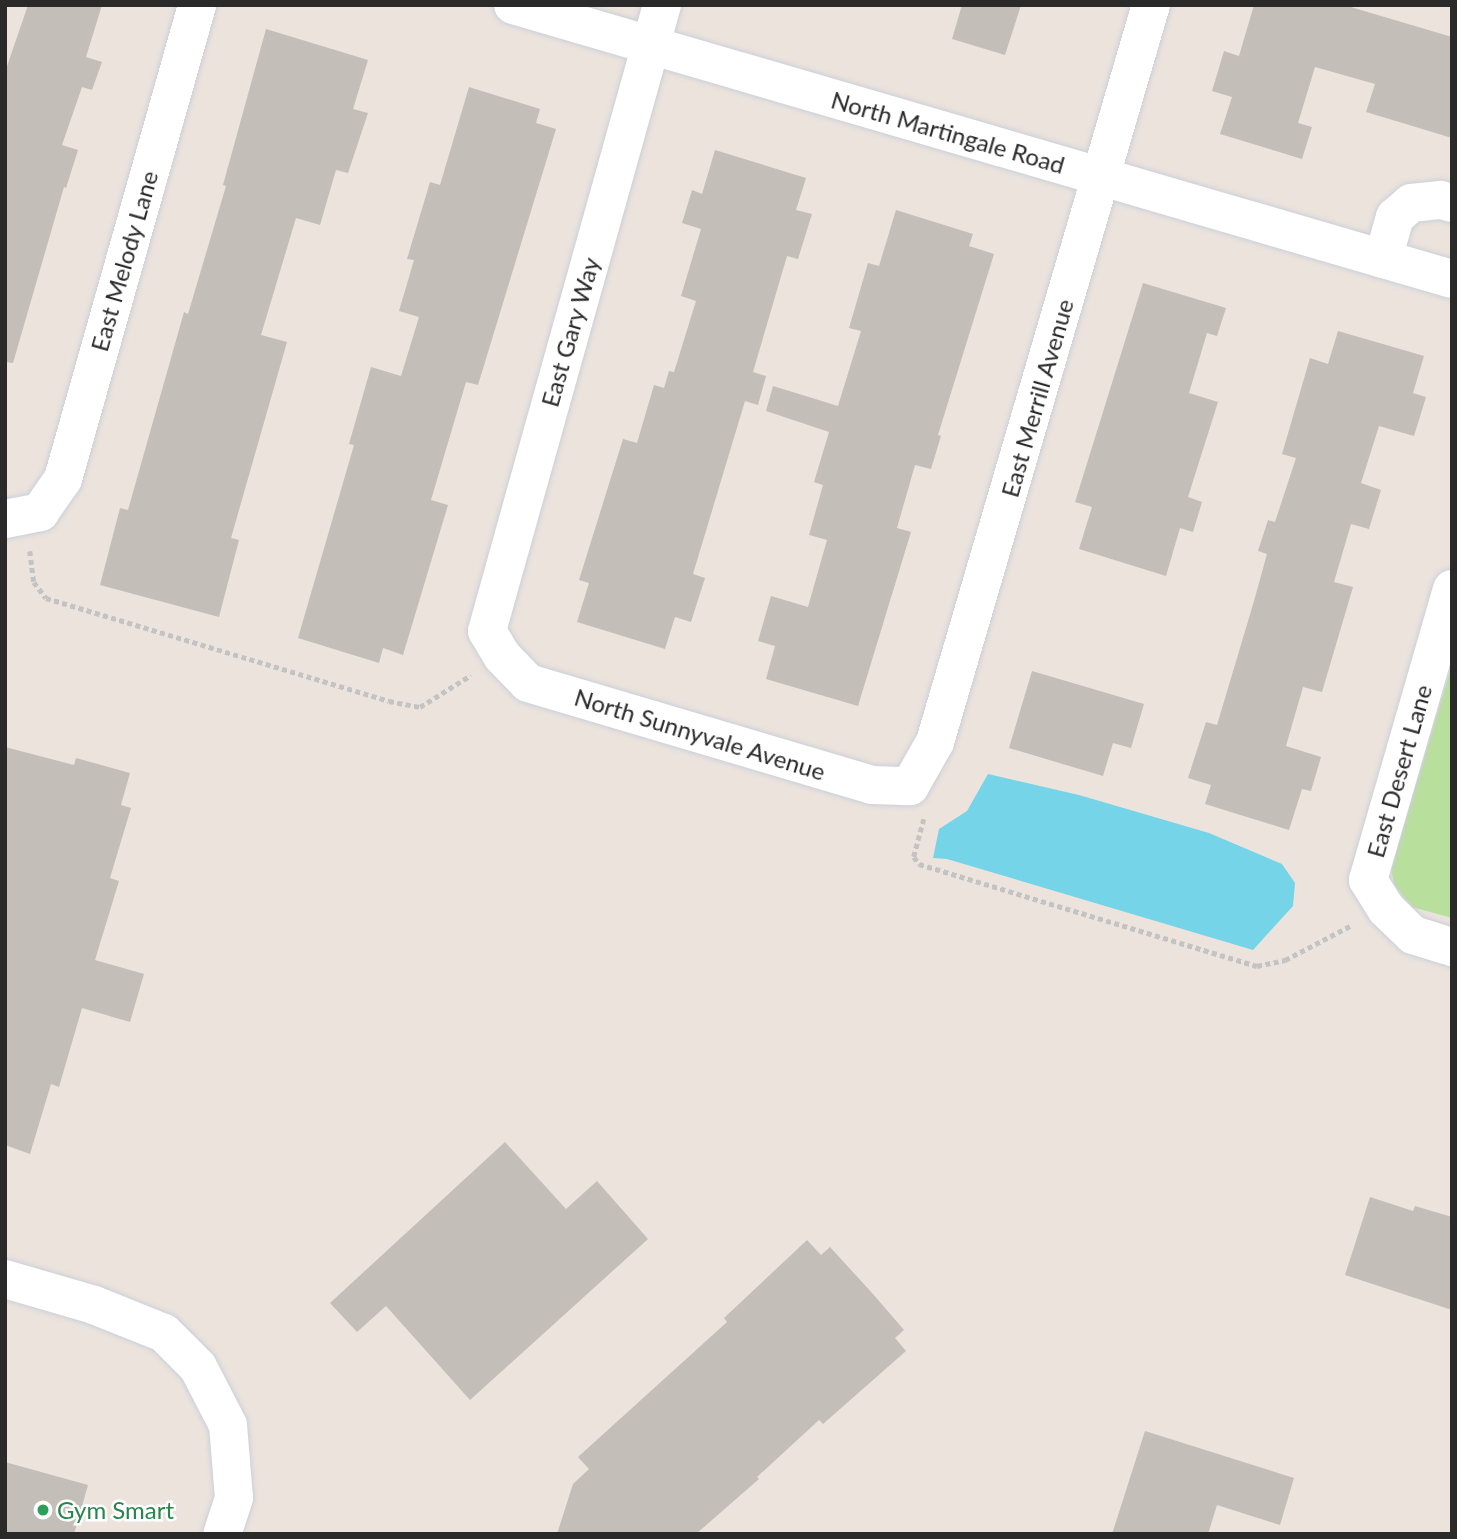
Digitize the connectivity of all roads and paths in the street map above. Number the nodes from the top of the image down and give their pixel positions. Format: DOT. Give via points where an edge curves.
graph roads {
  1 [pos="197,5"];
  2 [pos="513,5"];
  3 [pos="662,5"];
  4 [pos="1151,5"];
  5 [pos="651,46"];
  6 [pos="1102,177"];
  7 [pos="1452,203"];
  8 [pos="1383,259"];
  9 [pos="1452,279"];
  10 [pos="23,516"];
  11 [pos="1452,589"];
  12 [pos="502,656"];
  13 [pos="910,786"];
  14 [pos="1386,909"];
  15 [pos="1452,947"];
  16 [pos="5,1279"];
  17 [pos="222,1534"];
  1 -- 10 [label="street, East Melody Lane" via="63,479"];
  2 -- 5 [label="street, North Martingale Road"];
  3 -- 5 [label="street, East Gary Way"];
  4 -- 6 [label="street, East Merrill Avenue"];
  5 -- 6 [label="street, North Martingale Road"];
  5 -- 12 [label="street, East Gary Way" via="487,631"];
  6 -- 8 [label="street, North Martingale Road"];
  6 -- 13 [label="street, East Merrill Avenue" via="935,742"];
  7 -- 8 [label="street" via="1411,203 1395,217"];
  8 -- 9 [label="street, North Martingale Road"];
  10 -- 12 [label="path" via="34,582 46,598 389,701 420,707"];
  11 -- 14 [label="street, East Desert Lane" via="1368,880"];
  12 -- 13 [label="street, North Sunnyvale Avenue" via="528,683 872,785"];
  13 -- 14 [label="path" via="925,823 914,857 919,864 1257,965 1285,960"];
  14 -- 15 [label="street" via="1413,935"];
  16 -- 17 [label="street" via="94,1305 164,1333 198,1367 228,1425 234,1497"];
}
